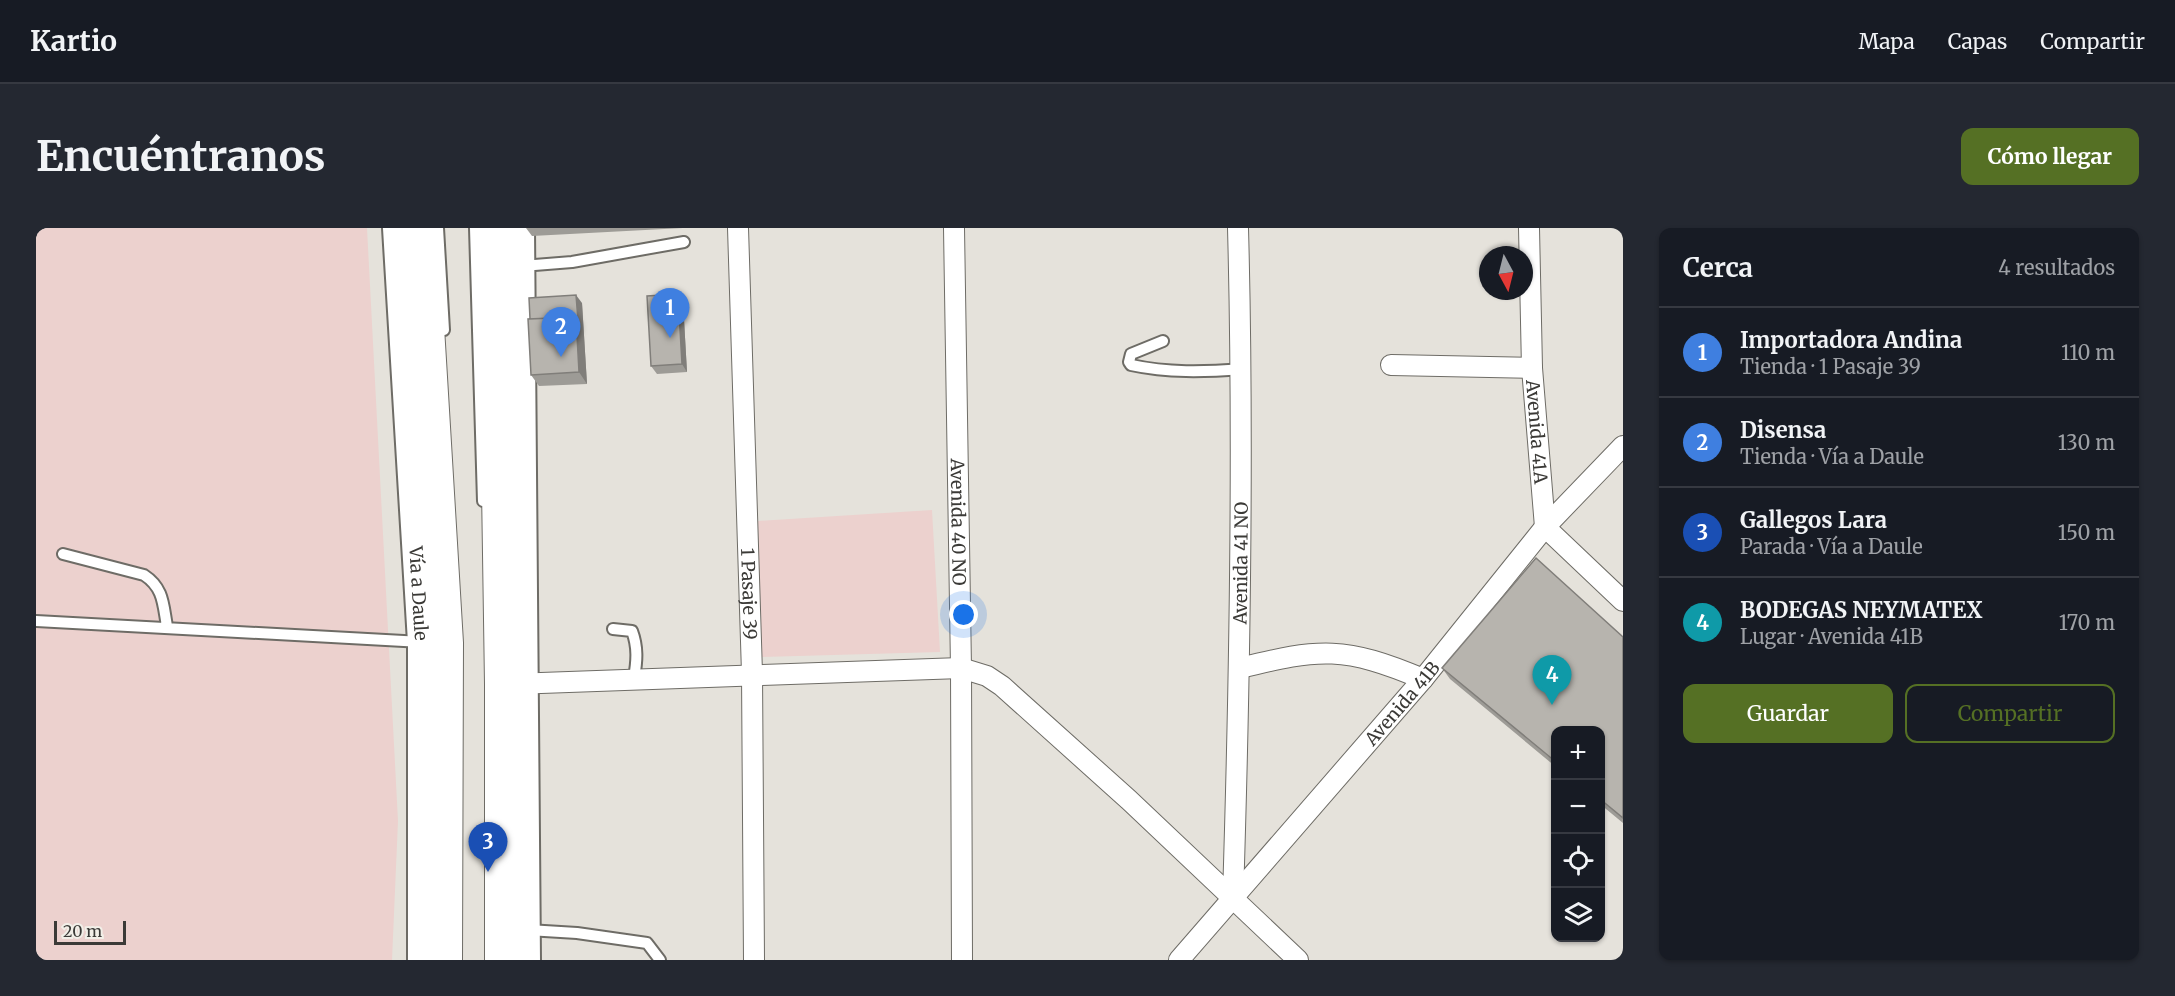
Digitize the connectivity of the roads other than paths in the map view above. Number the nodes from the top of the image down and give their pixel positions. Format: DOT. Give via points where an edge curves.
graph roads {
  1 [pos="397,228"];
  2 [pos="422,228"];
  3 [pos="438,228"];
  4 [pos="475,228"];
  5 [pos="494,228"];
  6 [pos="520,228"];
  7 [pos="738,228"];
  8 [pos="954,228"];
  9 [pos="1238,228"];
  10 [pos="1529,228"];
  11 [pos="684,242"];
  12 [pos="519,267"];
  13 [pos="1162,341"];
  14 [pos="445,345"];
  15 [pos="1390,365"];
  16 [pos="1532,368"];
  17 [pos="1242,369"];
  18 [pos="1623,446"];
  19 [pos="483,512"];
  20 [pos="1545,527"];
  21 [pos="63,555"];
  22 [pos="1623,601"];
  23 [pos="36,621"];
  24 [pos="167,626"];
  25 [pos="613,629"];
  26 [pos="435,642"];
  27 [pos="961,668"];
  28 [pos="1240,668"];
  29 [pos="752,673"];
  30 [pos="634,678"];
  31 [pos="1423,679"];
  32 [pos="513,684"];
  33 [pos="1233,897"];
  34 [pos="525,930"];
  35 [pos="422,960"];
  36 [pos="446,960"];
  37 [pos="501,960"];
  38 [pos="526,960"];
  39 [pos="660,960"];
  40 [pos="754,960"];
  41 [pos="962,960"];
  42 [pos="1179,960"];
  43 [pos="1298,960"];
  1 -- 26 [label="main road, Vía a Daule"];
  2 -- 26 [label="main road, Vía a Daule"];
  3 -- 14 [label="lane"];
  4 -- 19 [label="lane"];
  5 -- 32 [label="main road"];
  6 -- 12 [label="main road"];
  7 -- 29 [label="street, 1 Pasaje 39"];
  8 -- 27 [label="street, Avenida 40 NO"];
  9 -- 17 [label="street, Avenida 41 NO"];
  10 -- 16 [label="street, Avenida 41A"];
  11 -- 12 [label="lane"];
  12 -- 32 [label="main road"];
  13 -- 17 [label="lane" via="1131,354 1131,365 1206,372"];
  15 -- 16 [label="street"];
  16 -- 20 [label="street, Avenida 41A"];
  17 -- 28 [label="street, Avenida 41 NO"];
  18 -- 20 [label="street, Avenida 41B"];
  20 -- 22 [label="street"];
  20 -- 31 [label="street, Avenida 41B"];
  21 -- 24 [label="lane" via="144,575 153,581 160,590"];
  23 -- 24 [label="lane"];
  24 -- 26 [label="lane"];
  25 -- 30 [label="lane" via="632,631 637,657"];
  26 -- 35 [label="main road, Vía a Daule"];
  26 -- 36 [label="main road, Vía a Daule"];
  27 -- 29 [label="street"];
  27 -- 33 [label="street" via="987,676 1002,686"];
  27 -- 41 [label="street, Avenida 40 NO"];
  28 -- 31 [label="street" via="1338,652 1372,659"];
  28 -- 33 [label="street, Avenida 41 NO"];
  29 -- 30 [label="street"];
  29 -- 40 [label="street, 1 Pasaje 39"];
  30 -- 32 [label="street"];
  31 -- 33 [label="street, Avenida 41B"];
  32 -- 34 [label="main road"];
  32 -- 37 [label="main road"];
  33 -- 42 [label="street, Avenida 41B"];
  33 -- 43 [label="street"];
  34 -- 38 [label="main road"];
  34 -- 39 [label="lane" via="647,943"];
}
